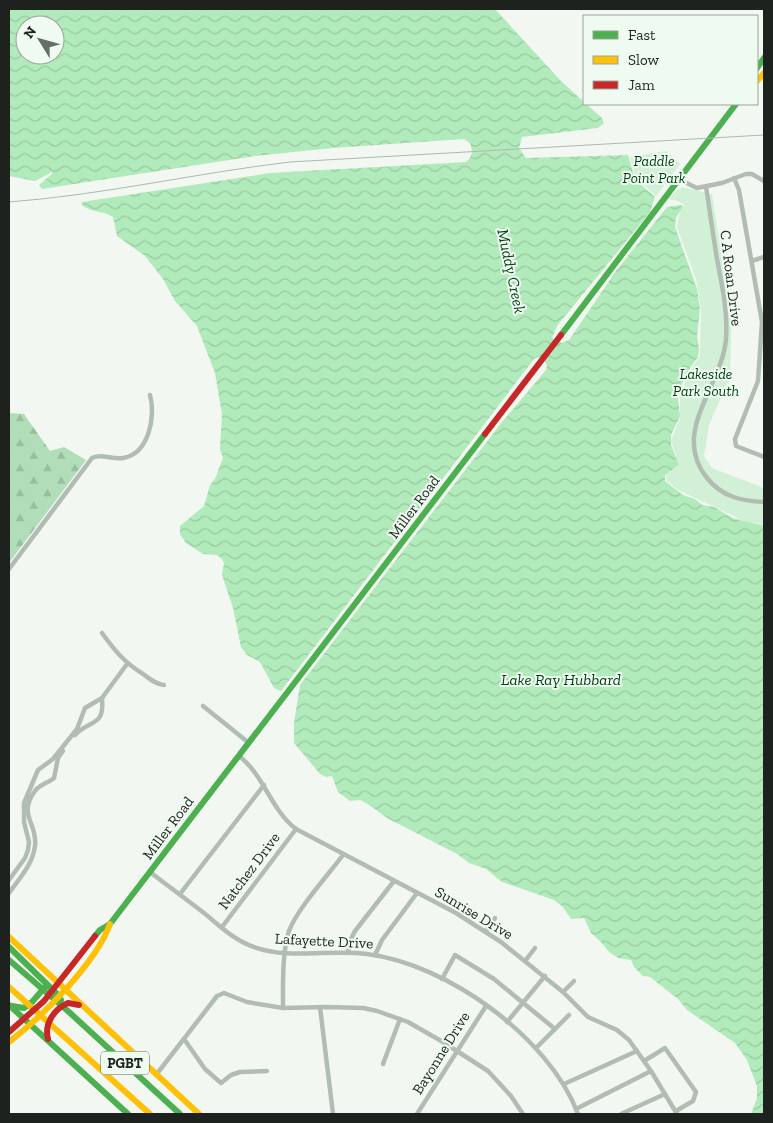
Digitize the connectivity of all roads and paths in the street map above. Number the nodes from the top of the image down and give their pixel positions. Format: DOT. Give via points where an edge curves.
graph roads {
  1 [pos="735,105"];
  2 [pos="734,178"];
  3 [pos="678,179"];
  4 [pos="764,181"];
  5 [pos="706,187"];
  6 [pos="764,257"];
  7 [pos="752,261"];
  8 [pos="762,312"];
  9 [pos="150,395"];
  10 [pos="764,457"];
  11 [pos="764,502"];
  12 [pos="9,569"];
  13 [pos="102,633"];
  14 [pos="127,664"];
  15 [pos="164,684"];
  16 [pos="102,698"];
  17 [pos="203,706"];
  18 [pos="249,743"];
  19 [pos="65,746"];
  20 [pos="239,756"];
  21 [pos="264,785"];
  22 [pos="25,813"];
  23 [pos="296,829"];
  24 [pos="344,855"];
  25 [pos="150,872"];
  26 [pos="9,880"];
  27 [pos="394,881"];
  28 [pos="9,892"];
  29 [pos="417,893"];
  30 [pos="180,894"];
  31 [pos="495,918"];
  32 [pos="110,924"];
  33 [pos="222,927"];
  34 [pos="486,931"];
  35 [pos="9,937"];
  36 [pos="9,947"];
  37 [pos="535,948"];
  38 [pos="348,952"];
  39 [pos="286,953"];
  40 [pos="375,955"];
  41 [pos="9,960"];
  42 [pos="525,960"];
  43 [pos="43,969"];
  44 [pos="544,976"];
  45 [pos="442,979"];
  46 [pos="574,980"];
  47 [pos="59,984"];
  48 [pos="9,988"];
  49 [pos="65,990"];
  50 [pos="563,992"];
  51 [pos="523,1002"];
  52 [pos="9,1004"];
  53 [pos="486,1006"];
  54 [pos="83,1007"];
  55 [pos="320,1007"];
  56 [pos="283,1008"];
  57 [pos="67,1010"];
  58 [pos="569,1015"];
  59 [pos="25,1019"];
  60 [pos="400,1019"];
  61 [pos="507,1022"];
  62 [pos="31,1025"];
  63 [pos="555,1030"];
  64 [pos="9,1032"];
  65 [pos="184,1038"];
  66 [pos="49,1041"];
  67 [pos="9,1042"];
  68 [pos="536,1048"];
  69 [pos="457,1051"];
  70 [pos="637,1051"];
  71 [pos="644,1061"];
  72 [pos="384,1064"];
  73 [pos="267,1071"];
  74 [pos="651,1071"];
  75 [pos="156,1075"];
  76 [pos="564,1084"];
  77 [pos="665,1094"];
  78 [pos="576,1109"];
  79 [pos="677,1112"];
  80 [pos="128,1114"];
  81 [pos="150,1114"];
  82 [pos="180,1114"];
  83 [pos="199,1114"];
  84 [pos="333,1114"];
  85 [pos="417,1114"];
  86 [pos="523,1114"];
  87 [pos="578,1114"];
  88 [pos="621,1114"];
  1 -- 3 [label="main road, Miller Road"];
  2 -- 4 [label="street" via="752,174"];
  2 -- 5 [label="street"];
  2 -- 7 [label="street" via="740,190"];
  3 -- 5 [label="street" via="697,188"];
  3 -- 18 [label="main road, Miller Road"];
  5 -- 11 [label="street, C A Roan Drive" via="726,311 726,338 719,369 694,426 694,454 704,474 720,491 735,499"];
  6 -- 7 [label="street"];
  7 -- 8 [label="street"];
  8 -- 10 [label="street" via="758,381 735,439 736,446"];
  9 -- 12 [label="street" via="153,406 151,425 135,454 124,458 92,458"];
  13 -- 14 [label="street"];
  14 -- 15 [label="street" via="155,683"];
  14 -- 16 [label="street"];
  16 -- 19 [label="street" via="85,708 77,729"];
  16 -- 19 [label="street" via="99,718 78,732"];
  17 -- 18 [label="street"];
  18 -- 20 [label="main road, Miller Road"];
  19 -- 22 [label="street" via="58,758 54,778 36,789"];
  19 -- 22 [label="street" via="38,770 24,803"];
  20 -- 21 [label="street, Sunrise Drive"];
  20 -- 25 [label="main road, Miller Road"];
  21 -- 23 [label="street, Sunrise Drive"];
  21 -- 30 [label="street"];
  22 -- 26 [label="street" via="24,822 30,842 25,858"];
  22 -- 28 [label="street" via="35,834 34,852 27,868"];
  23 -- 24 [label="street, Sunrise Drive"];
  23 -- 33 [label="street, Natchez Drive"];
  24 -- 27 [label="street, Sunrise Drive"];
  24 -- 39 [label="street" via="291,926"];
  25 -- 30 [label="street, Lafayette Drive"];
  25 -- 32 [label="main road, Miller Road"];
  27 -- 29 [label="street, Sunrise Drive"];
  27 -- 38 [label="street" via="355,931"];
  29 -- 34 [label="street, Sunrise Drive"];
  29 -- 40 [label="street" via="382,940"];
  30 -- 33 [label="street, Lafayette Drive"];
  31 -- 34 [label="street"];
  32 -- 47 [label="main road, Miller Road" via="100,930"];
  32 -- 49 [label="main road, Miller Road" via="106,937"];
  33 -- 39 [label="street, Lafayette Drive" via="248,945"];
  34 -- 42 [label="street, Sunrise Drive"];
  35 -- 43 [label="main road"];
  36 -- 57 [label="main road" via="57,994"];
  37 -- 42 [label="street"];
  38 -- 39 [label="street, Lafayette Drive"];
  38 -- 40 [label="street, Lafayette Drive"];
  39 -- 56 [label="street"];
  40 -- 45 [label="street, Lafayette Drive" via="409,964"];
  41 -- 57 [label="main road, PGBT"];
  42 -- 44 [label="street, Sunrise Drive"];
  43 -- 47 [label="main road"];
  43 -- 52 [label="main road" via="47,977 45,989 24,1008"];
  44 -- 50 [label="street, Sunrise Drive"];
  44 -- 51 [label="street"];
  45 -- 51 [label="street" via="455,955 486,973"];
  45 -- 53 [label="street, Lafayette Drive"];
  46 -- 50 [label="street"];
  47 -- 49 [label="main road"];
  47 -- 59 [label="main road, Miller Road"];
  48 -- 81 [label="main road, PGBT"];
  49 -- 54 [label="main road"];
  49 -- 62 [label="main road, Miller Road"];
  50 -- 70 [label="street, Sunrise Drive" via="588,1017 624,1034"];
  51 -- 61 [label="street"];
  51 -- 63 [label="street"];
  52 -- 59 [label="main road"];
  53 -- 61 [label="street, Lafayette Drive"];
  53 -- 69 [label="street, Bayonne Drive"];
  54 -- 66 [label="main road" via="69,1003 58,1011 46,1025"];
  54 -- 75 [label="main road"];
  55 -- 56 [label="street"];
  55 -- 60 [label="street" via="363,1008"];
  55 -- 84 [label="street"];
  56 -- 65 [label="street" via="247,1002 224,992 217,996"];
  57 -- 82 [label="main road, PGBT"];
  58 -- 63 [label="street"];
  59 -- 62 [label="main road"];
  59 -- 64 [label="main road, Miller Road"];
  60 -- 69 [label="street"];
  60 -- 72 [label="street"];
  61 -- 68 [label="street, Lafayette Drive"];
  62 -- 66 [label="main road"];
  62 -- 67 [label="main road, Miller Road"];
  63 -- 68 [label="street"];
  65 -- 73 [label="street" via="205,1069 221,1083 240,1072"];
  65 -- 75 [label="street"];
  66 -- 80 [label="main road"];
  68 -- 76 [label="street, Lafayette Drive"];
  69 -- 85 [label="street, Bayonne Drive"];
  69 -- 86 [label="street" via="496,1078"];
  70 -- 71 [label="street, Sunrise Drive"];
  70 -- 76 [label="street"];
  71 -- 74 [label="street, Sunrise Drive"];
  71 -- 79 [label="street" via="665,1048 696,1092 693,1101"];
  74 -- 77 [label="street, Sunrise Drive"];
  74 -- 78 [label="street"];
  75 -- 83 [label="main road"];
  76 -- 78 [label="street, Lafayette Drive"];
  77 -- 79 [label="street, Sunrise Drive"];
  77 -- 88 [label="street"];
  78 -- 87 [label="street, Lafayette Drive"];
}
